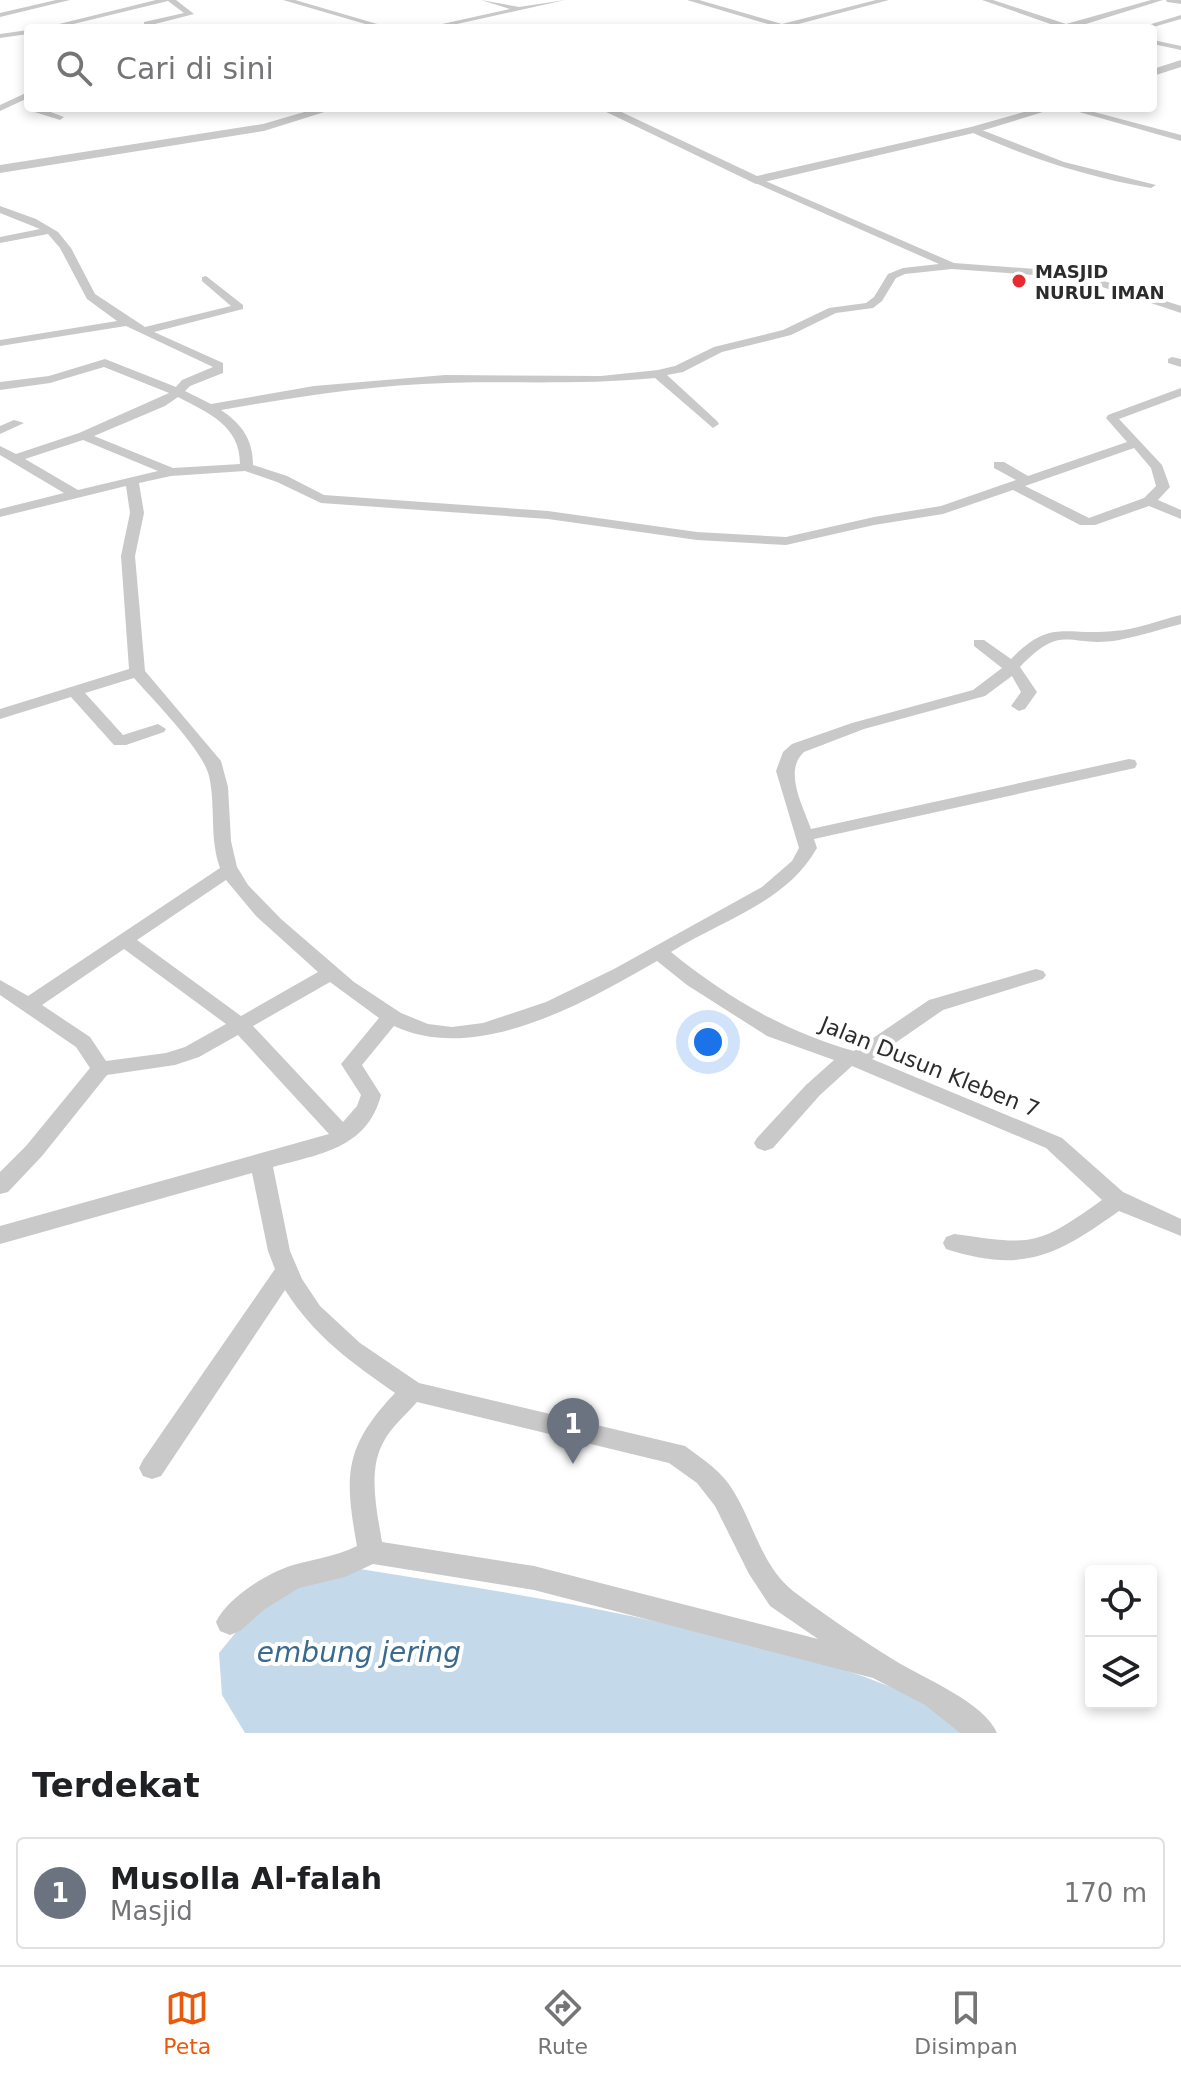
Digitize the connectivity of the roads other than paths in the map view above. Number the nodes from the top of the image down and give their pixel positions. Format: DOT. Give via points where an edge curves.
graph roads {
  1 [pos="66,0"];
  2 [pos="168,0"];
  3 [pos="287,0"];
  4 [pos="485,0"];
  5 [pos="561,0"];
  6 [pos="691,0"];
  7 [pos="885,0"];
  8 [pos="986,0"];
  9 [pos="1159,0"];
  10 [pos="1170,0"];
  11 [pos="1181,2"];
  12 [pos="1143,6"];
  13 [pos="518,9"];
  14 [pos="112,13"];
  15 [pos="0,15"];
  16 [pos="1181,15"];
  17 [pos="64,24"];
  18 [pos="147,24"];
  19 [pos="373,24"];
  20 [pos="447,24"];
  21 [pos="775,24"];
  22 [pos="797,24"];
  23 [pos="1055,24"];
  24 [pos="1081,24"];
  25 [pos="1154,24"];
  26 [pos="24,33"];
  27 [pos="0,36"];
  28 [pos="1157,43"];
  29 [pos="1181,50"];
  30 [pos="1166,58"];
  31 [pos="1181,63"];
  32 [pos="1157,72"];
  33 [pos="7,92"];
  34 [pos="24,94"];
  35 [pos="24,96"];
  36 [pos="13,102"];
  37 [pos="24,106"];
  38 [pos="0,108"];
  39 [pos="43,112"];
  40 [pos="317,112"];
  41 [pos="612,112"];
  42 [pos="1036,112"];
  43 [pos="1084,112"];
  44 [pos="60,117"];
  45 [pos="974,130"];
  46 [pos="1181,138"];
  47 [pos="0,169"];
  48 [pos="756,180"];
  49 [pos="1151,185"];
  50 [pos="0,209"];
  51 [pos="48,231"];
  52 [pos="0,240"];
  53 [pos="952,266"];
  54 [pos="206,279"];
  55 [pos="1181,310"];
  56 [pos="127,323"];
  57 [pos="143,331"];
  58 [pos="0,343"];
  59 [pos="658,374"];
  60 [pos="3,383"];
  61 [pos="178,392"];
  62 [pos="1181,392"];
  63 [pos="212,408"];
  64 [pos="18,423"];
  65 [pos="713,424"];
  66 [pos="0,430"];
  67 [pos="83,436"];
  68 [pos="1137,443"];
  69 [pos="0,450"];
  70 [pos="16,458"];
  71 [pos="999,465"];
  72 [pos="246,467"];
  73 [pos="171,472"];
  74 [pos="132,481"];
  75 [pos="1022,484"];
  76 [pos="73,493"];
  77 [pos="1149,501"];
  78 [pos="0,513"];
  79 [pos="1181,515"];
  80 [pos="1181,619"];
  81 [pos="979,643"];
  82 [pos="1012,668"];
  83 [pos="137,672"];
  84 [pos="73,690"];
  85 [pos="1019,706"];
  86 [pos="0,714"];
  87 [pos="158,729"];
  88 [pos="1129,764"];
  89 [pos="804,836"];
  90 [pos="229,870"];
  91 [pos="125,940"];
  92 [pos="659,952"];
  93 [pos="331,973"];
  94 [pos="1036,975"];
  95 [pos="0,986"];
  96 [pos="29,1004"];
  97 [pos="392,1015"];
  98 [pos="240,1025"];
  99 [pos="853,1058"];
  100 [pos="101,1069"];
  101 [pos="343,1135"];
  102 [pos="765,1143"];
  103 [pos="261,1163"];
  104 [pos="0,1186"];
  105 [pos="1118,1200"];
  106 [pos="1181,1228"];
  107 [pos="0,1235"];
  108 [pos="954,1243"];
  109 [pos="287,1269"];
  110 [pos="412,1391"];
  111 [pos="152,1468"];
  112 [pos="371,1552"];
  113 [pos="230,1622"];
  114 [pos="885,1670"];
  115 [pos="983,1733"];
  1 -- 15 [label="street"];
  2 -- 14 [label="street"];
  2 -- 18 [label="street" via="190,14"];
  3 -- 19 [label="street"];
  4 -- 13 [label="street"];
  5 -- 13 [label="street"];
  6 -- 21 [label="street"];
  7 -- 22 [label="street"];
  8 -- 23 [label="street"];
  9 -- 12 [label="street"];
  10 -- 11 [label="street"];
  12 -- 16 [label="street"];
  12 -- 24 [label="street"];
  13 -- 20 [label="street"];
  14 -- 17 [label="street"];
  14 -- 18 [label="street"];
  16 -- 25 [label="street"];
  26 -- 27 [label="street"];
  28 -- 29 [label="street"];
  29 -- 30 [label="street"];
  31 -- 32 [label="street"];
  33 -- 34 [label="street"];
  35 -- 36 [label="street"];
  36 -- 37 [label="street"];
  36 -- 38 [label="street"];
  39 -- 44 [label="street"];
  40 -- 47 [label="street" via="264,127"];
  41 -- 48 [label="street"];
  42 -- 45 [label="street"];
  43 -- 46 [label="street"];
  45 -- 48 [label="street"];
  45 -- 49 [label="street" via="1067,169"];
  48 -- 53 [label="street"];
  50 -- 51 [label="street"];
  51 -- 52 [label="street"];
  51 -- 56 [label="street" via="61,240 90,296"];
  53 -- 55 [label="street" via="1076,275"];
  53 -- 59 [label="street" via="903,271 892,276 869,306 833,310 787,333 718,349"];
  54 -- 57 [label="street" via="239,307"];
  56 -- 57 [label="street"];
  56 -- 58 [label="street"];
  57 -- 61 [label="street" via="219,365 219,370 186,383"];
  59 -- 63 [label="street" via="601,380 445,379 314,390"];
  59 -- 65 [label="street"];
  60 -- 61 [label="street" via="50,379 105,363"];
  61 -- 63 [label="street"];
  61 -- 67 [label="street"];
  62 -- 68 [label="street" via="1112,418"];
  63 -- 72 [label="street" via="244,439"];
  64 -- 66 [label="street"];
  67 -- 70 [label="street"];
  67 -- 73 [label="street"];
  68 -- 75 [label="street"];
  68 -- 77 [label="street" via="1164,483"];
  69 -- 70 [label="street"];
  70 -- 76 [label="street"];
  71 -- 75 [label="street"];
  72 -- 73 [label="street"];
  72 -- 75 [label="street" via="282,479 314,498 333,501 548,515 697,536 786,541 943,510"];
  73 -- 74 [label="street"];
  74 -- 76 [label="street"];
  74 -- 83 [label="street" via="137,513 128,556"];
  75 -- 77 [label="street" via="1085,522"];
  76 -- 78 [label="street"];
  77 -- 79 [label="street"];
  80 -- 82 [label="street" via="1116,636 1052,635 1035,643"];
  81 -- 82 [label="street"];
  82 -- 85 [label="street" via="1029,692"];
  82 -- 89 [label="street" via="979,693 798,748 784,771"];
  83 -- 84 [label="street"];
  83 -- 90 [label="street" via="213,761 222,794 221,846"];
  84 -- 86 [label="street"];
  84 -- 87 [label="street" via="120,742"];
  88 -- 89 [label="street"];
  89 -- 92 [label="street" via="808,848 797,870"];
  90 -- 91 [label="street"];
  90 -- 93 [label="street"];
  91 -- 96 [label="street"];
  91 -- 98 [label="street"];
  92 -- 97 [label="street" via="582,994 495,1025 441,1034"];
  92 -- 99 [label="street, Jalan Dusun Kleben 7" via="756,1022"];
  93 -- 97 [label="street"];
  93 -- 98 [label="street"];
  94 -- 99 [label="street" via="936,1005"];
  95 -- 96 [label="street"];
  96 -- 100 [label="street" via="83,1042"];
  97 -- 101 [label="street" via="351,1064 371,1098"];
  98 -- 100 [label="street" via="168,1060"];
  98 -- 101 [label="street"];
  99 -- 102 [label="street" via="813,1090"];
  99 -- 105 [label="street, Jalan Dusun Kleben 7" via="1054,1143"];
  100 -- 104 [label="street"];
  101 -- 103 [label="street" via="325,1146"];
  103 -- 107 [label="street"];
  103 -- 109 [label="street"];
  105 -- 106 [label="street, Jalan Dusun Kleben 7"];
  105 -- 108 [label="street" via="1058,1242 1033,1250"];
  109 -- 110 [label="street" via="326,1328"];
  109 -- 111 [label="street"];
  110 -- 112 [label="street" via="371,1439 365,1462 362,1490"];
  110 -- 114 [label="street" via="676,1454 706,1475 724,1498 780,1597"];
  112 -- 113 [label="street" via="345,1565 293,1577"];
  112 -- 114 [label="street" via="534,1578"];
  114 -- 115 [label="street" via="935,1696"];
}
